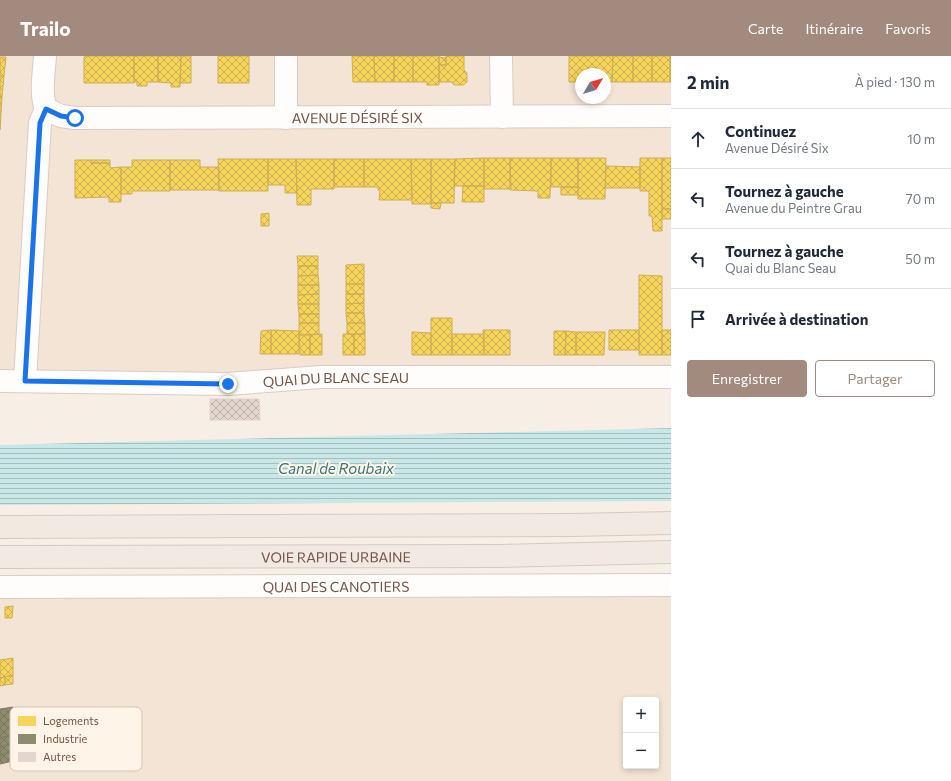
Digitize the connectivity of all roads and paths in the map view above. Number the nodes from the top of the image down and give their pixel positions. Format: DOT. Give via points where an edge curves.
graph roads {
  1 [pos="45,56"];
  2 [pos="286,56"];
  3 [pos="501,56"];
  4 [pos="46,109"];
  5 [pos="671,116"];
  6 [pos="502,117"];
  7 [pos="286,118"];
  8 [pos="671,376"];
  9 [pos="0,381"];
  10 [pos="25,381"];
  11 [pos="671,523"];
  12 [pos="0,527"];
  13 [pos="671,552"];
  14 [pos="0,557"];
  15 [pos="671,585"];
  16 [pos="0,587"];
  1 -- 4 [label="street" via="43,102"];
  2 -- 7 [label="street"];
  3 -- 6 [label="street"];
  4 -- 7 [label="street, AVENUE DÉSIRÉ SIX" via="61,116 75,118"];
  4 -- 10 [label="street" via="40,123"];
  5 -- 6 [label="street, AVENUE DÉSIRÉ SIX"];
  6 -- 7 [label="street, AVENUE DÉSIRÉ SIX"];
  8 -- 10 [label="street, QUAI DU BLANC SEAU" via="321,377 228,384"];
  9 -- 10 [label="street, QUAI DU BLANC SEAU"];
  11 -- 12 [label="highway"];
  13 -- 14 [label="highway, VOIE RAPIDE URBAINE" via="499,556"];
  15 -- 16 [label="street, QUAI DES CANOTIERS"];
}
